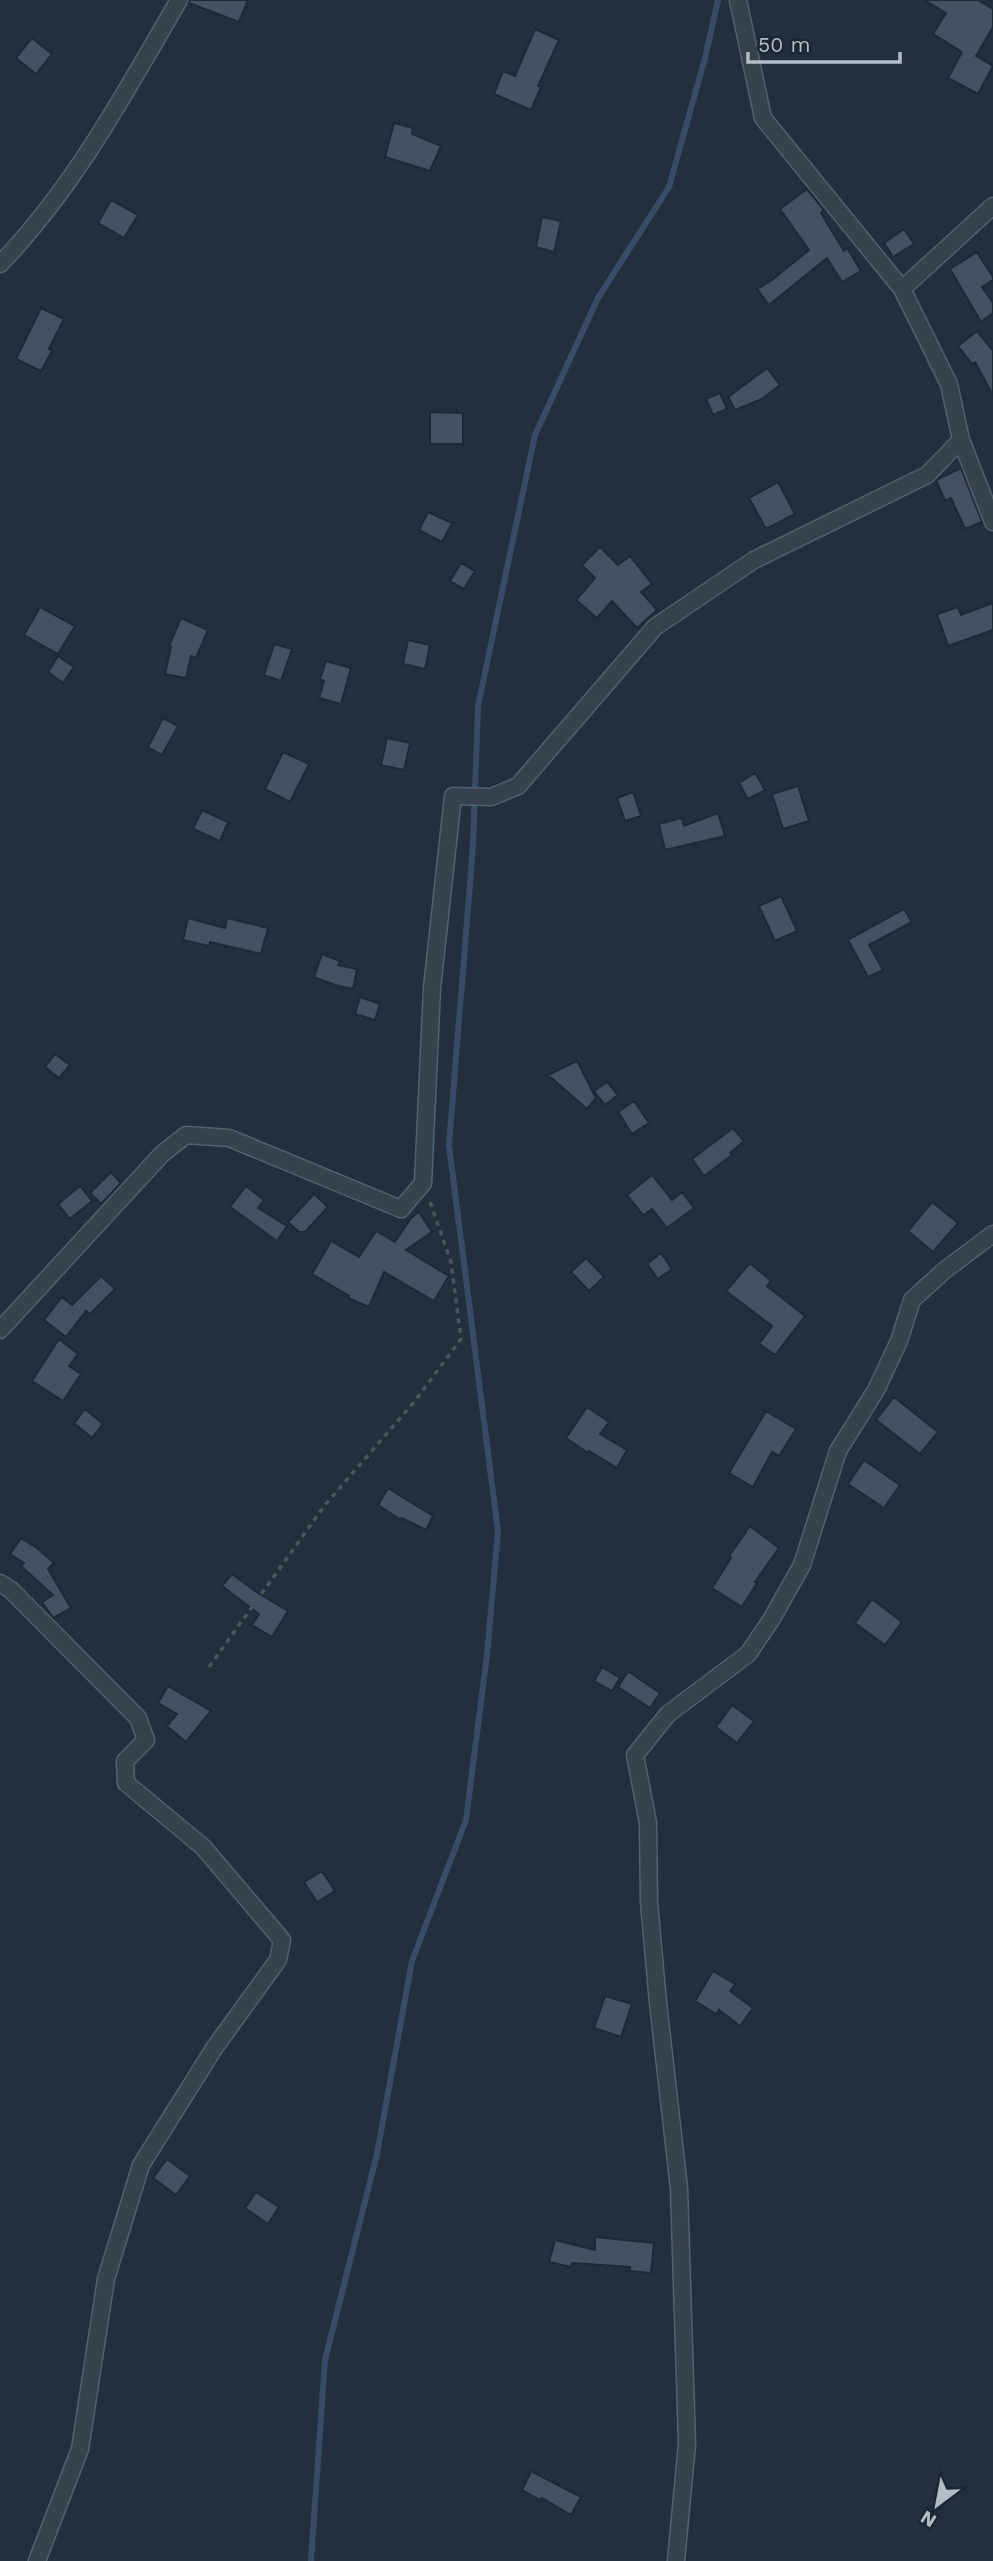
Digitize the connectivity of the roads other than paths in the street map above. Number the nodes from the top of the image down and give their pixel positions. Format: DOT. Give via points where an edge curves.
graph roads {
  1 [pos="179,0"];
  2 [pos="738,0"];
  3 [pos="993,206"];
  4 [pos="0,264"];
  5 [pos="902,289"];
  6 [pos="961,440"];
  7 [pos="993,522"];
  8 [pos="993,1234"];
  9 [pos="0,1330"];
  10 [pos="0,1583"];
  11 [pos="37,2561"];
  12 [pos="676,2561"];
  1 -- 4 [label="street" via="81,162"];
  2 -- 5 [label="street" via="763,118"];
  3 -- 5 [label="street"];
  5 -- 6 [label="street" via="950,384"];
  6 -- 7 [label="street"];
  6 -- 9 [label="street" via="927,475 754,560 655,627 518,786 491,797 453,796 432,988 424,1183 401,1209 229,1138 186,1135 162,1154"];
  8 -- 12 [label="street" via="912,1300 876,1391 838,1451 802,1565 748,1654 668,1714 635,1755 648,1823 654,1965 679,2188 687,2444"];
  10 -- 11 [label="street" via="138,1718 146,1740 125,1761 126,1783 203,1847 282,1940 278,1960 215,2047 141,2165 106,2279 80,2449"];
}
